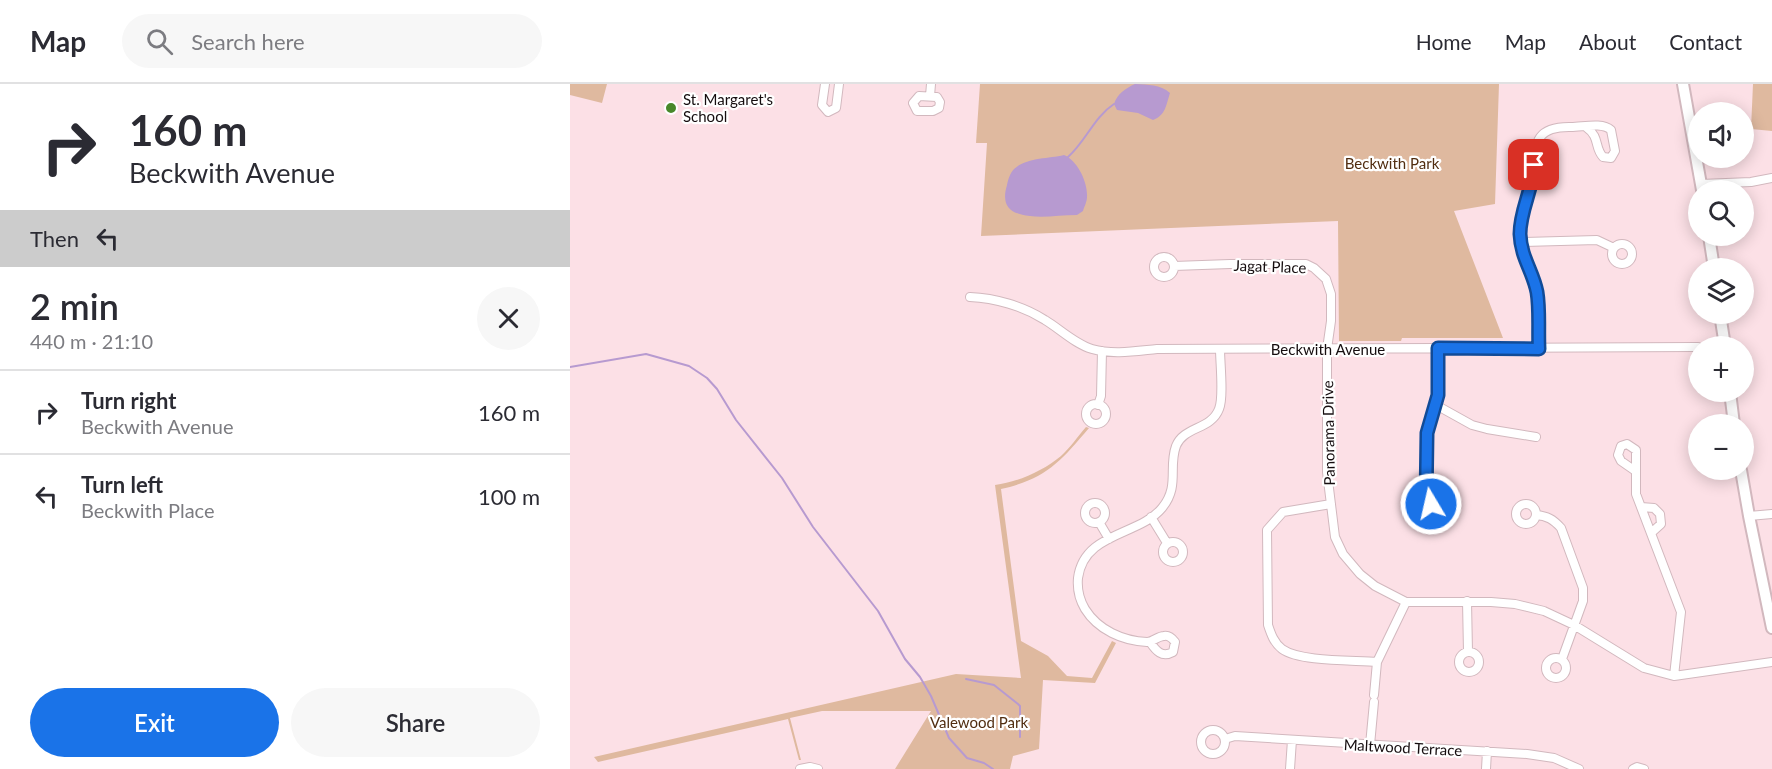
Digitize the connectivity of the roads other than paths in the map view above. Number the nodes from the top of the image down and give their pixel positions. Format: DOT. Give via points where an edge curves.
graph roads {
  1 [pos="825,84"];
  2 [pos="839,84"];
  3 [pos="931,84"];
  4 [pos="1683,84"];
  5 [pos="930,96"];
  6 [pos="1587,128"];
  7 [pos="1772,178"];
  8 [pos="1701,180"];
  9 [pos="1754,181"];
  10 [pos="1521,242"];
  11 [pos="1614,248"];
  12 [pos="1174,266"];
  13 [pos="970,297"];
  14 [pos="1688,347"];
  15 [pos="1438,348"];
  16 [pos="1220,349"];
  17 [pos="1327,349"];
  18 [pos="1539,349"];
  19 [pos="1102,351"];
  20 [pos="1098,405"];
  21 [pos="1436,405"];
  22 [pos="1536,437"];
  23 [pos="1634,470"];
  24 [pos="1743,480"];
  25 [pos="1426,503"];
  26 [pos="1332,504"];
  27 [pos="1641,507"];
  28 [pos="1772,514"];
  29 [pos="1536,515"];
  30 [pos="1749,516"];
  31 [pos="1151,518"];
  32 [pos="1099,522"];
  33 [pos="1651,533"];
  34 [pos="1109,538"];
  35 [pos="1167,543"];
  36 [pos="1467,601"];
  37 [pos="1406,602"];
  38 [pos="1574,625"];
  39 [pos="1772,628"];
  40 [pos="1150,642"];
  41 [pos="1468,652"];
  42 [pos="1562,659"];
  43 [pos="1377,662"];
  44 [pos="1772,662"];
  45 [pos="1674,676"];
  46 [pos="1225,739"];
  47 [pos="1292,740"];
  48 [pos="1370,745"];
  49 [pos="1487,751"];
  50 [pos="800,769"];
  51 [pos="818,769"];
  52 [pos="1290,769"];
  53 [pos="1486,769"];
  54 [pos="1579,769"];
  55 [pos="1633,769"];
  56 [pos="1644,769"];
  1 -- 2 [label="street" via="822,105 828,112 836,108"];
  3 -- 5 [label="street"];
  4 -- 8 [label="main road"];
  6 -- 6 [label="street" via="1596,135 1599,154 1611,158 1611,130 1603,126"];
  6 -- 10 [label="street" via="1552,128 1536,146 1532,188 1522,216"];
  7 -- 9 [label="street"];
  10 -- 11 [label="street" via="1597,240"];
  10 -- 18 [label="street" via="1537,295"];
  12 -- 17 [label="street, Jagat Place" via="1297,264 1314,268 1326,279 1331,294"];
  13 -- 19 [label="street, Beckwith Avenue" via="1014,306"];
  14 -- 18 [label="street, Beckwith Avenue"];
  15 -- 17 [label="street, Beckwith Avenue"];
  15 -- 18 [label="street, Beckwith Avenue"];
  15 -- 21 [label="street"];
  16 -- 17 [label="street, Beckwith Avenue"];
  16 -- 19 [label="street, Beckwith Avenue"];
  16 -- 31 [label="street" via="1219,409 1210,423 1187,433 1178,442 1172,492"];
  17 -- 26 [label="street, Panorama Drive" via="1327,472"];
  19 -- 20 [label="street"];
  21 -- 22 [label="street" via="1472,425"];
  21 -- 25 [label="street" via="1427,433"];
  23 -- 27 [label="street"];
  24 -- 30 [label="main road"];
  26 -- 37 [label="street, Panorama Drive" via="1335,537 1343,554 1375,586"];
  26 -- 43 [label="street" via="1283,512 1267,530 1268,625 1272,638 1282,649 1300,657"];
  27 -- 33 [label="street"];
  27 -- 33 [label="street" via="1654,508 1660,514 1661,524"];
  28 -- 30 [label="street"];
  29 -- 38 [label="street" via="1555,520 1579,575 1583,601"];
  30 -- 39 [label="main road"];
  31 -- 34 [label="street"];
  31 -- 35 [label="street"];
  32 -- 34 [label="street"];
  33 -- 45 [label="street" via="1681,612"];
  34 -- 40 [label="street" via="1082,565 1080,599 1103,629"];
  36 -- 37 [label="street, Panorama Drive"];
  36 -- 38 [label="street, Panorama Drive" via="1515,604 1544,611"];
  36 -- 41 [label="street"];
  37 -- 43 [label="street"];
  38 -- 42 [label="street"];
  38 -- 45 [label="street, Panorama Drive" via="1644,668"];
  43 -- 48 [label="street"];
  44 -- 45 [label="street, Panorama Drive"];
  46 -- 47 [label="street, Maltwood Terrace" via="1236,736"];
  47 -- 48 [label="street, Maltwood Terrace"];
  47 -- 52 [label="street"];
  48 -- 49 [label="street, Maltwood Terrace"];
  49 -- 53 [label="street"];
  49 -- 54 [label="street, Maltwood Terrace" via="1554,758"];
  50 -- 51 [label="street"];
  55 -- 56 [label="street"];
}
